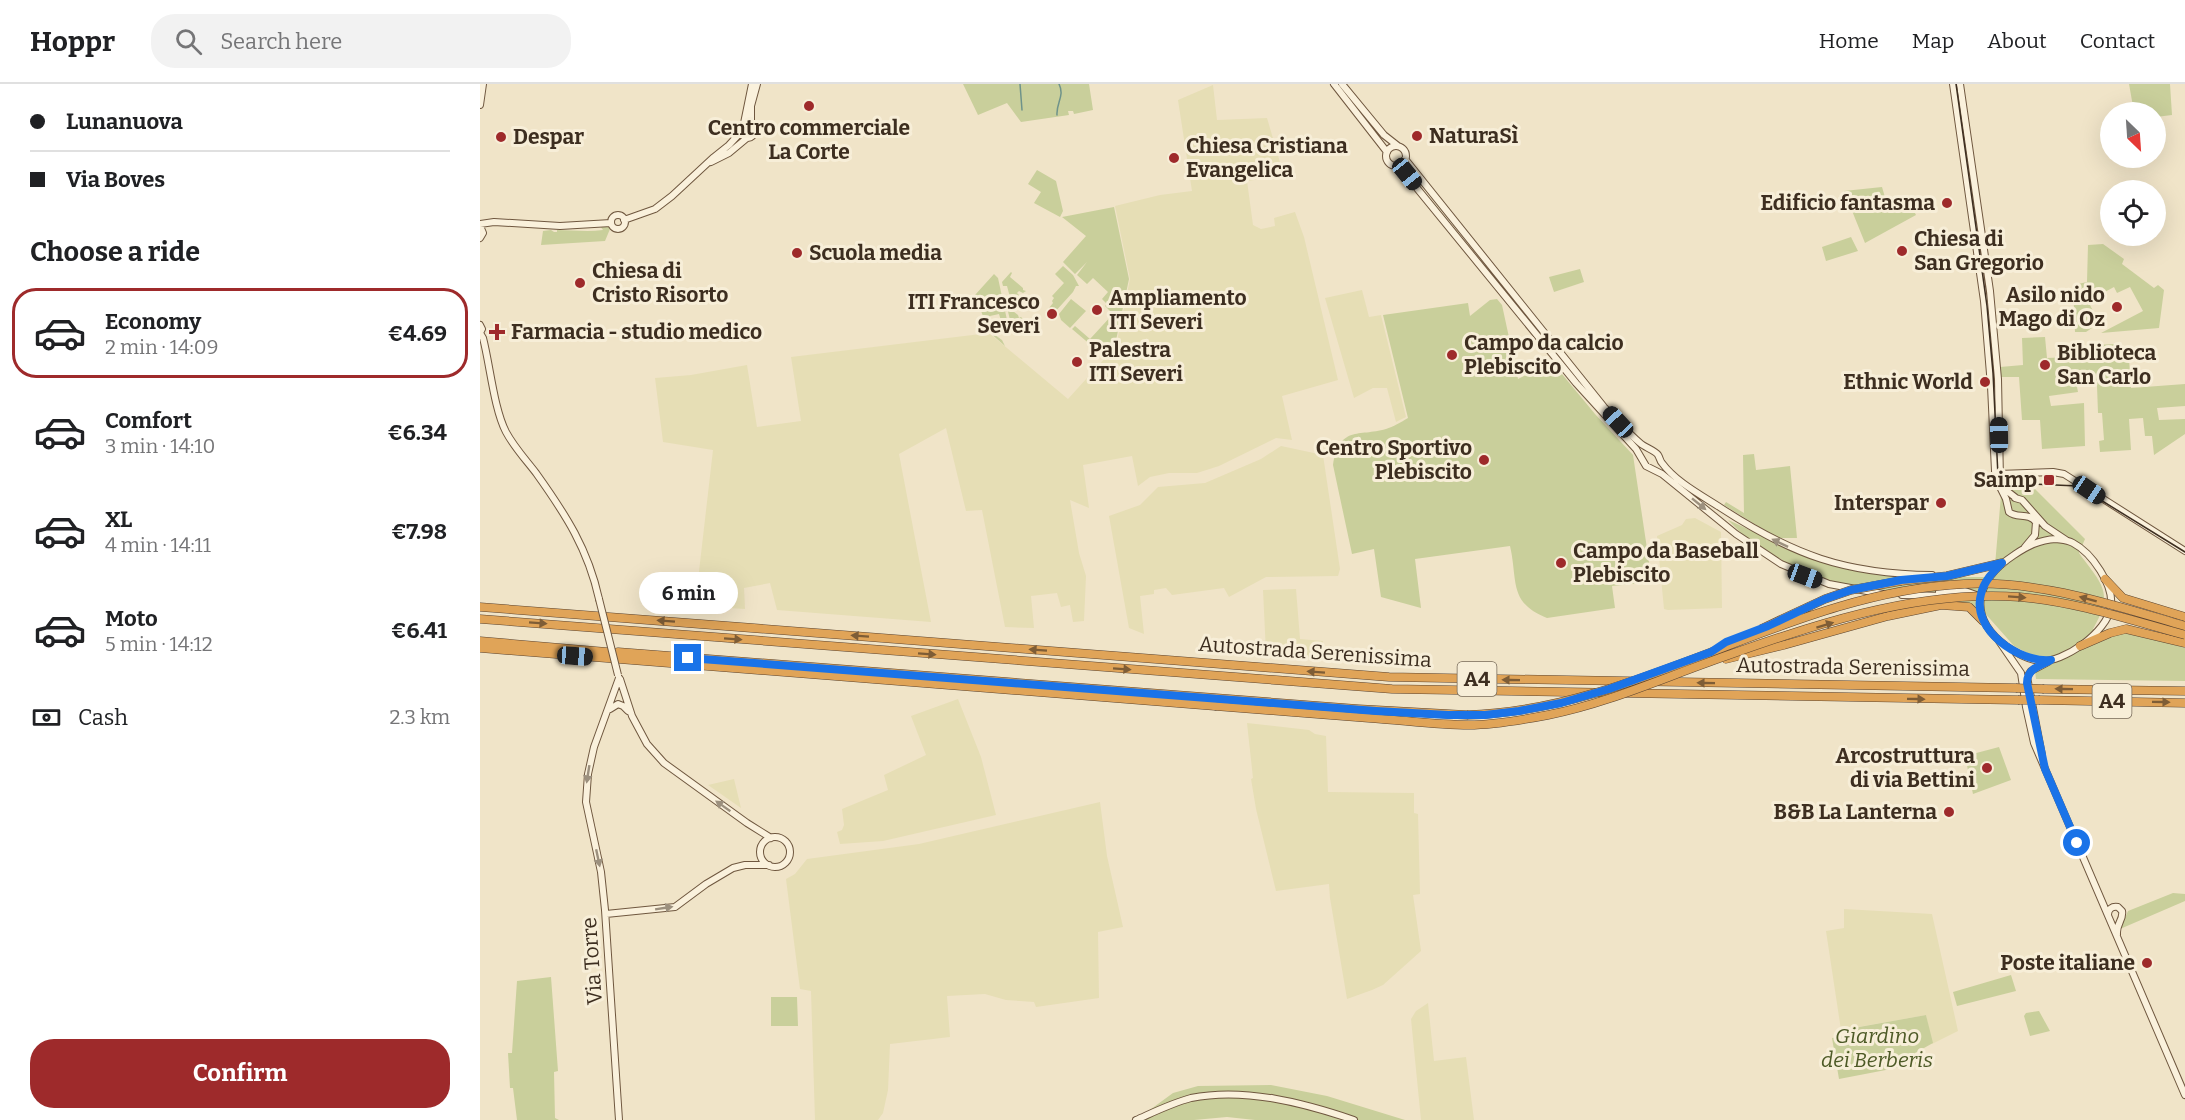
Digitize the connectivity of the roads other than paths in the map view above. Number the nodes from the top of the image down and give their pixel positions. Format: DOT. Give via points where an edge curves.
graph roads {
  1 [pos="483,84"];
  2 [pos="752,84"];
  3 [pos="757,84"];
  4 [pos="1334,84"];
  5 [pos="1342,84"];
  6 [pos="1953,84"];
  7 [pos="1960,84"];
  8 [pos="480,105"];
  9 [pos="751,127"];
  10 [pos="742,130"];
  11 [pos="747,138"];
  12 [pos="1398,146"];
  13 [pos="1387,152"];
  14 [pos="1405,159"];
  15 [pos="708,164"];
  16 [pos="1398,165"];
  17 [pos="481,226"];
  18 [pos="480,238"];
  19 [pos="480,325"];
  20 [pos="1652,452"];
  21 [pos="1643,460"];
  22 [pos="1660,461"];
  23 [pos="1653,468"];
  24 [pos="1998,475"];
  25 [pos="2016,498"];
  26 [pos="2008,505"];
  27 [pos="2025,505"];
  28 [pos="2020,514"];
  29 [pos="2066,540"];
  30 [pos="2025,547"];
  31 [pos="2185,551"];
  32 [pos="2002,563"];
  33 [pos="1959,574"];
  34 [pos="2105,579"];
  35 [pos="1920,594"];
  36 [pos="1980,597"];
  37 [pos="480,607"];
  38 [pos="1969,607"];
  39 [pos="2182,616"];
  40 [pos="480,619"];
  41 [pos="1983,621"];
  42 [pos="2185,626"];
  43 [pos="2185,635"];
  44 [pos="480,641"];
  45 [pos="1999,641"];
  46 [pos="2185,643"];
  47 [pos="2080,646"];
  48 [pos="480,648"];
  49 [pos="607,652"];
  50 [pos="618,652"];
  51 [pos="1711,652"];
  52 [pos="2051,660"];
  53 [pos="1710,662"];
  54 [pos="619,676"];
  55 [pos="2185,691"];
  56 [pos="2185,703"];
  57 [pos="608,711"];
  58 [pos="632,716"];
  59 [pos="2045,769"];
  60 [pos="771,838"];
  61 [pos="769,865"];
  62 [pos="2102,900"];
  63 [pos="2113,907"];
  64 [pos="606,914"];
  65 [pos="2109,917"];
  66 [pos="2119,921"];
  67 [pos="2117,936"];
  68 [pos="2185,1095"];
  69 [pos="619,1120"];
  70 [pos="1136,1120"];
  71 [pos="1354,1120"];
  1 -- 8 [label="street"];
  2 -- 10 [label="street"];
  3 -- 9 [label="street"];
  4 -- 13 [label="street"];
  5 -- 12 [label="street" via="1384,135"];
  6 -- 24 [label="street" via="1984,301"];
  7 -- 24 [label="street" via="1991,298 1998,379"];
  9 -- 10 [label="street"];
  9 -- 11 [label="street" via="753,134"];
  10 -- 11 [label="street"];
  10 -- 15 [label="street"];
  11 -- 15 [label="street"];
  12 -- 13 [label="street"];
  12 -- 14 [label="street"];
  13 -- 16 [label="street" via="1389,162"];
  14 -- 16 [label="street"];
  14 -- 20 [label="street" via="1581,379 1618,422"];
  15 -- 17 [label="street" via="655,209 624,220 617,215 611,223"];
  16 -- 21 [label="street"];
  17 -- 18 [label="street"];
  19 -- 54 [label="street, bridge" via="504,427 584,548 594,573"];
  20 -- 21 [label="street"];
  20 -- 22 [label="street" via="1657,453"];
  21 -- 23 [label="street"];
  22 -- 23 [label="street"];
  33 -- 22 [label="street, one-way" via="1901,574 1834,564 1798,551 1759,532 1692,488"];
  23 -- 35 [label="street, one-way" via="1752,546 1796,572 1871,593"];
  24 -- 25 [label="street" via="2004,488"];
  24 -- 26 [label="street"];
  24 -- 31 [label="street" via="2064,474"];
  25 -- 26 [label="street"];
  25 -- 27 [label="street"];
  26 -- 28 [label="street" via="2010,513"];
  27 -- 28 [label="street"];
  27 -- 29 [label="street"];
  28 -- 30 [label="street" via="2033,519 2036,526 2035,535"];
  29 -- 30 [label="street" via="2046,539"];
  29 -- 34 [label="street" via="2080,547"];
  30 -- 32 [label="street"];
  32 -- 33 [label="highway"];
  32 -- 36 [label="street" via="1985,582"];
  33 -- 51 [label="highway, bridge" via="1851,590 1726,642"];
  34 -- 39 [label="highway" via="2123,598"];
  34 -- 47 [label="street" via="2111,596 2108,617"];
  35 -- 36 [label="street" via="1965,591"];
  35 -- 38 [label="street" via="1952,596"];
  36 -- 41 [label="street"];
  55 -- 37 [label="highway, Autostrada Serenissima / A4, one-way, bridge" via="1389,677"];
  38 -- 41 [label="highway"];
  38 -- 53 [label="highway, bridge" via="1941,605 1913,610"];
  40 -- 56 [label="highway, Autostrada Serenissima / A4, one-way, bridge" via="1392,689"];
  41 -- 45 [label="street"];
  42 -- 51 [label="highway, one-way, bridge" via="2063,593 1980,584 1929,586 1828,610"];
  53 -- 43 [label="highway, one-way, bridge" via="1884,608 1968,596 2044,600"];
  44 -- 49 [label="highway"];
  45 -- 52 [label="street" via="2022,656"];
  45 -- 59 [label="street" via="2021,673 2029,727"];
  46 -- 47 [label="highway" via="2126,629"];
  47 -- 52 [label="street"];
  48 -- 53 [label="highway, bridge" via="1468,725 1550,715"];
  50 -- 51 [label="highway, bridge" via="1485,715 1552,705 1600,692"];
  52 -- 59 [label="street" via="2027,677"];
  54 -- 57 [label="street, Via Torre"];
  54 -- 58 [label="street"];
  57 -- 58 [label="street" via="618,704"];
  57 -- 64 [label="street, Via Torre, one-way" via="594,747 586,802"];
  60 -- 58 [label="street, one-way" via="664,763 647,744"];
  59 -- 62 [label="street"];
  60 -- 61 [label="street" via="761,851 762,859"];
  60 -- 61 [label="street" via="781,838 790,853 781,866"];
  64 -- 61 [label="street, one-way" via="675,906 733,868"];
  62 -- 63 [label="street"];
  62 -- 65 [label="street"];
  63 -- 65 [label="street" via="2108,911"];
  63 -- 66 [label="street" via="2122,911"];
  64 -- 69 [label="street, Via Torre"];
  65 -- 66 [label="street"];
  65 -- 67 [label="street"];
  66 -- 67 [label="street"];
  67 -- 68 [label="street"];
  70 -- 71 [label="street" via="1190,1099 1226,1095 1273,1099"];
}
